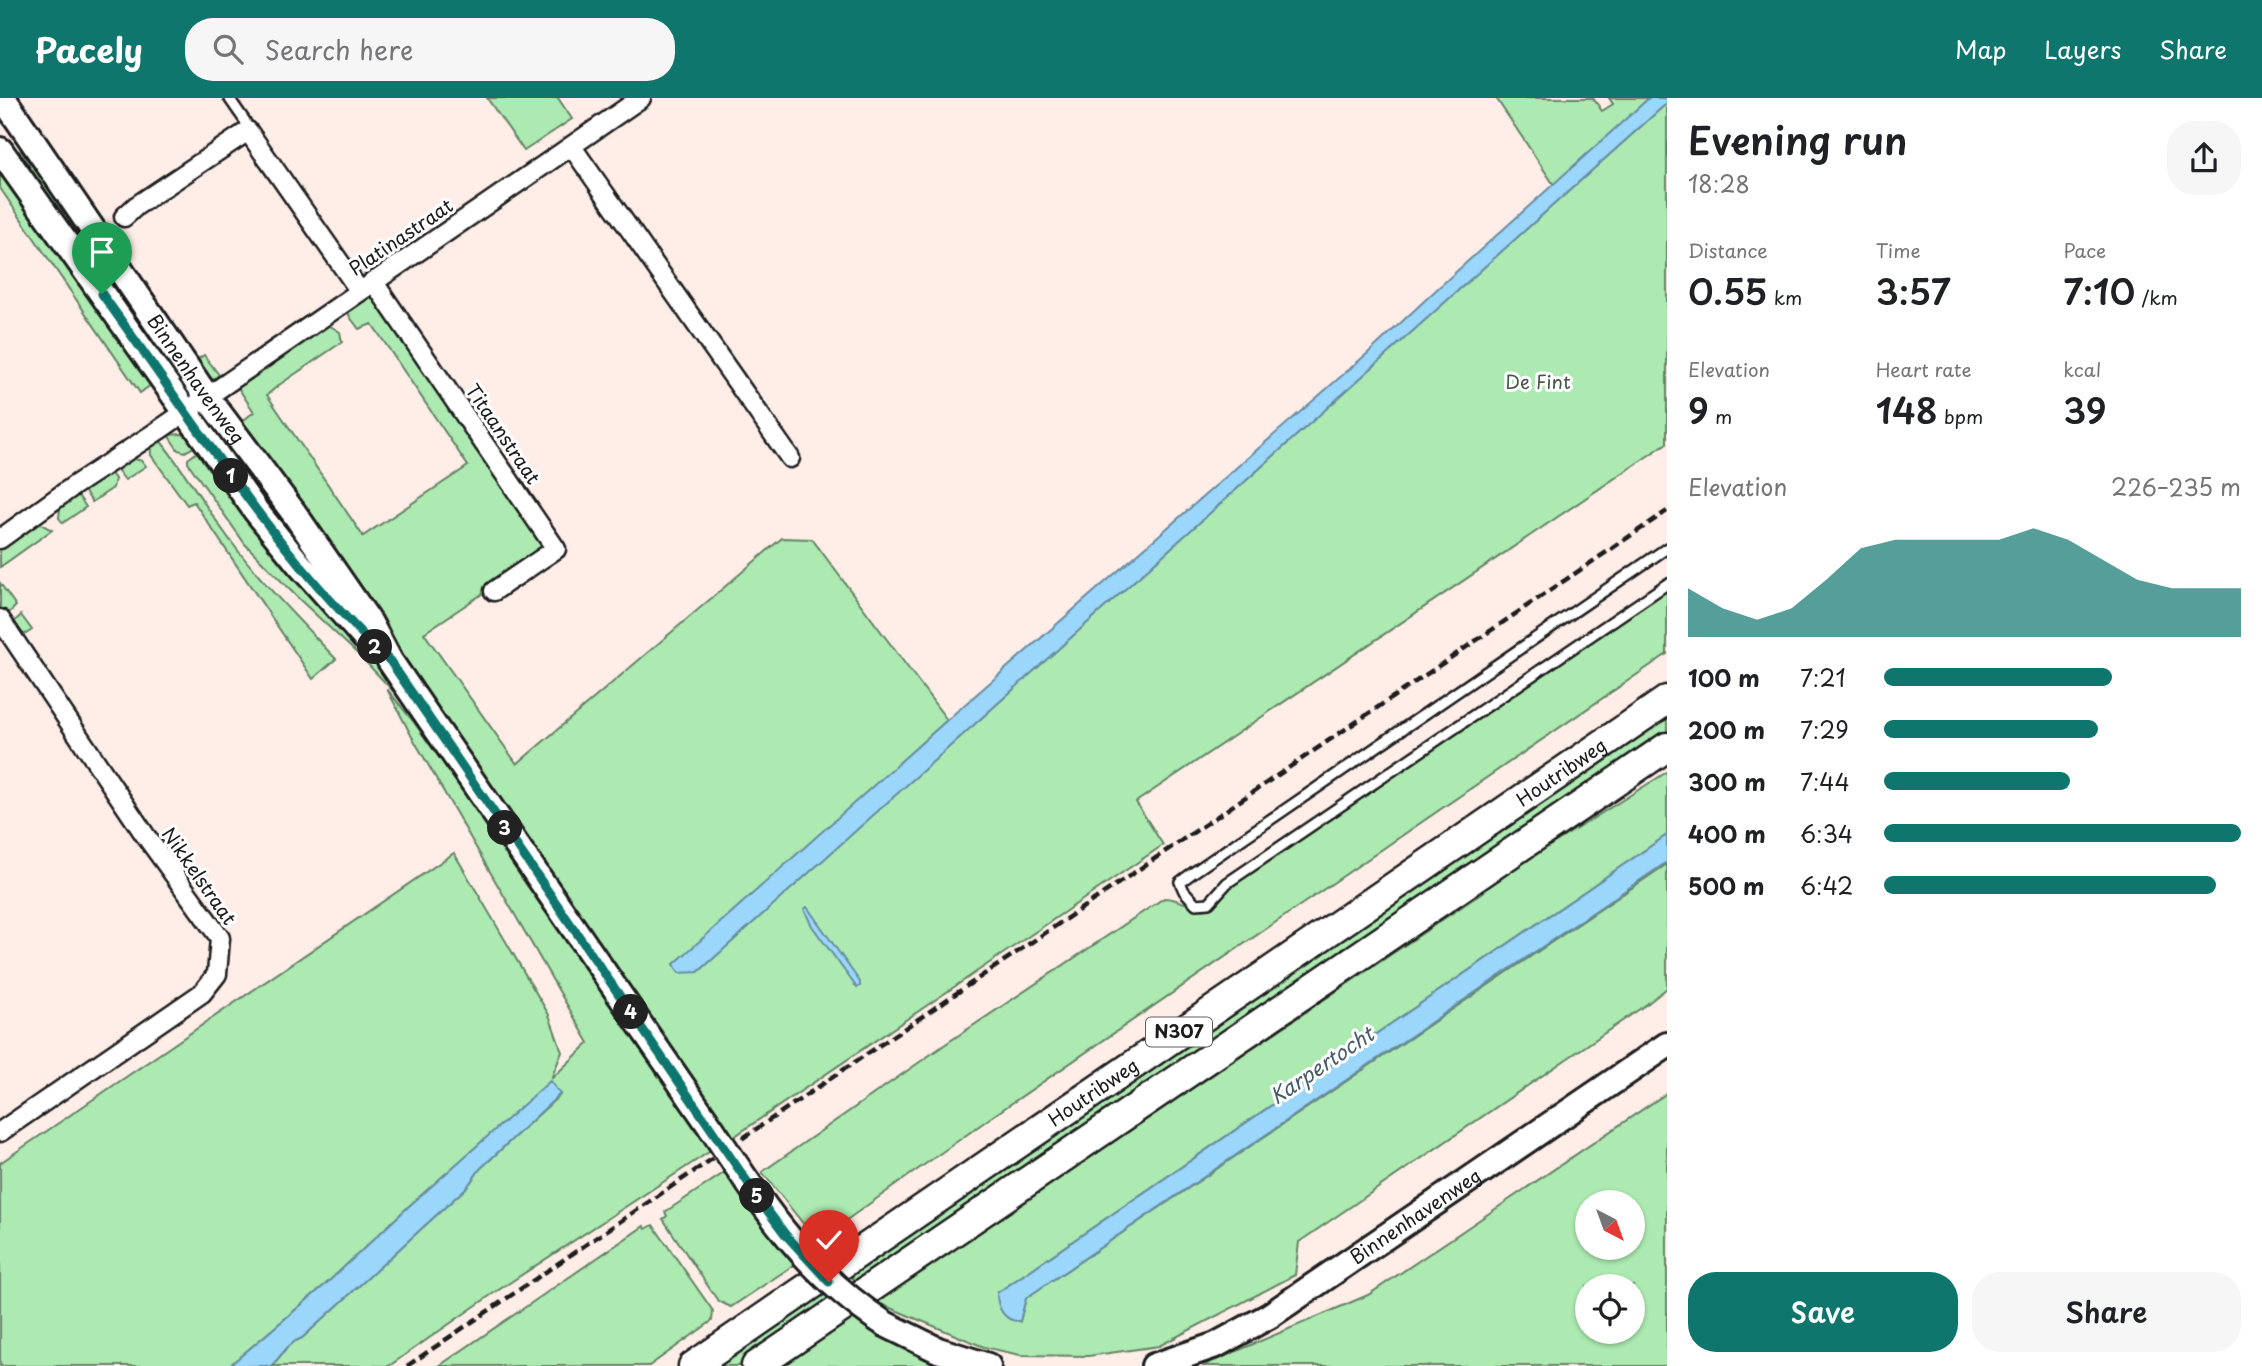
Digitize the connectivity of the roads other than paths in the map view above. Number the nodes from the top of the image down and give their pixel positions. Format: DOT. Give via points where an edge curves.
graph roads {
  1 [pos="3,98"];
  2 [pos="229,98"];
  3 [pos="641,98"];
  4 [pos="248,131"];
  5 [pos="572,147"];
  6 [pos="0,150"];
  7 [pos="124,217"];
  8 [pos="366,286"];
  9 [pos="207,397"];
  10 [pos="185,412"];
  11 [pos="790,458"];
  12 [pos="0,538"];
  13 [pos="1667,548"];
  14 [pos="1667,584"];
  15 [pos="494,591"];
  16 [pos="0,619"];
  17 [pos="390,661"];
  18 [pos="1667,700"];
  19 [pos="1667,747"];
  20 [pos="1667,1045"];
  21 [pos="0,1132"];
  22 [pos="693,1366"];
  23 [pos="756,1366"];
  24 [pos="988,1366"];
  25 [pos="1154,1366"];
  1 -- 9 [label="main road, Binnenhavenweg"];
  2 -- 4 [label="lane"];
  3 -- 5 [label="street, Platinastraat"];
  4 -- 7 [label="street"];
  4 -- 8 [label="street, Titaanstraat"];
  5 -- 8 [label="street, Platinastraat"];
  5 -- 11 [label="street"];
  6 -- 10 [label="main road, Binnenhavenweg"];
  8 -- 9 [label="street, Platinastraat"];
  8 -- 15 [label="street, Titaanstraat" via="556,550"];
  9 -- 10 [label="street, Platinastraat"];
  9 -- 17 [label="main road, Binnenhavenweg" via="294,513 370,623"];
  10 -- 12 [label="street"];
  10 -- 17 [label="main road, Binnenhavenweg" via="299,565"];
  13 -- 14 [label="lane" via="1191,874 1180,882 1184,891 1196,904 1209,903 1227,883"];
  16 -- 21 [label="street, Nikkelstraat" via="220,938 217,974 202,993"];
  17 -- 24 [label="main road, Binnenhavenweg, bridge" via="764,1206 809,1262 885,1324 938,1350"];
  18 -- 22 [label="main road, Houtribweg / N307"];
  19 -- 23 [label="main road, Houtribweg / N307"];
  20 -- 25 [label="main road, Binnenhavenweg" via="1269,1316 1216,1345"];
}
